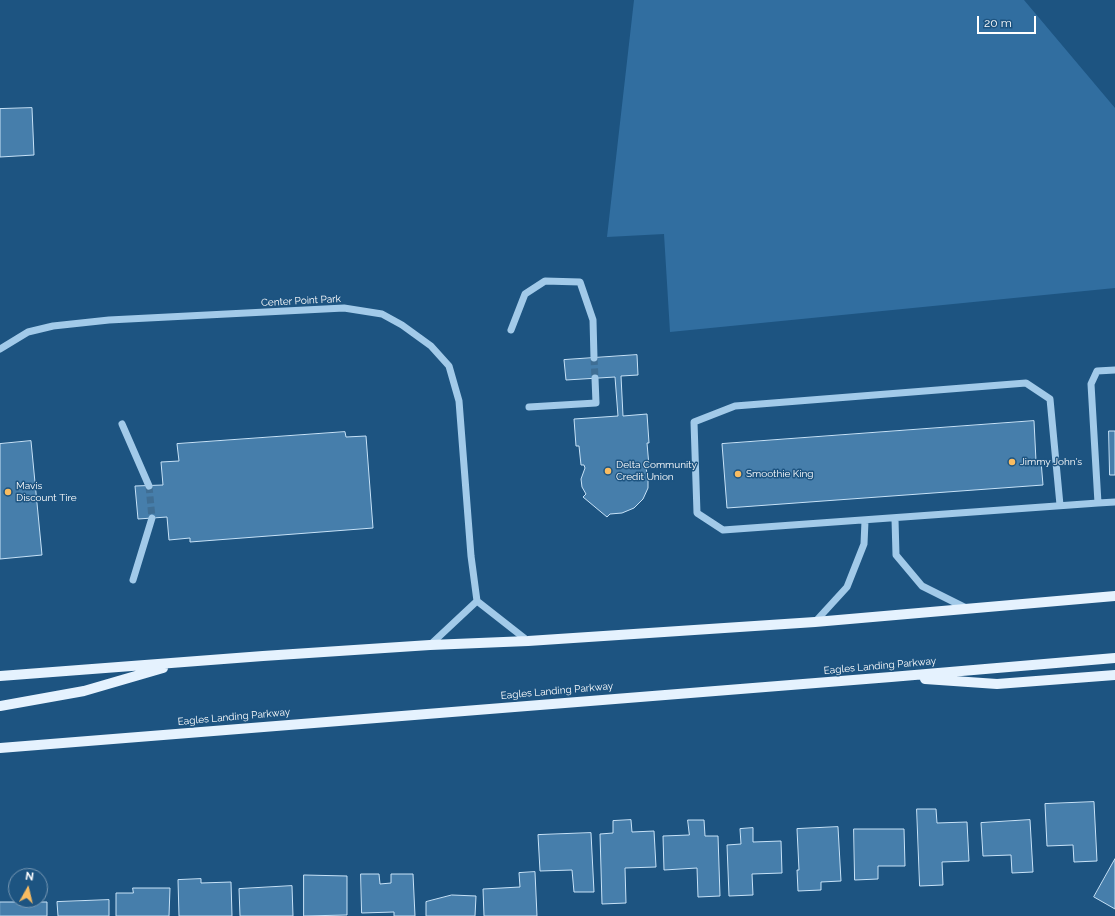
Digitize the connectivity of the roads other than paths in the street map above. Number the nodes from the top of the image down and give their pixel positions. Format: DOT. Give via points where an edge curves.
graph roads {
  1 [pos="511,330"];
  2 [pos="0,349"];
  3 [pos="594,358"];
  4 [pos="1115,370"];
  5 [pos="595,378"];
  6 [pos="529,407"];
  7 [pos="122,424"];
  8 [pos="149,486"];
  9 [pos="1115,502"];
  10 [pos="1098,503"];
  11 [pos="1060,505"];
  12 [pos="152,518"];
  13 [pos="895,519"];
  14 [pos="865,521"];
  15 [pos="133,580"];
  16 [pos="1115,596"];
  17 [pos="477,601"];
  18 [pos="966,608"];
  19 [pos="815,622"];
  20 [pos="528,641"];
  21 [pos="430,645"];
  22 [pos="1115,658"];
  23 [pos="184,662"];
  24 [pos="0,676"];
  25 [pos="1115,676"];
  26 [pos="891,677"];
  27 [pos="0,706"];
  28 [pos="0,748"];
  1 -- 3 [label="street" via="525,294 545,281 580,282 593,320"];
  2 -- 17 [label="street, Center Point Park" via="28,332 53,326 109,320 344,308 382,314 431,346 449,366 458,401"];
  4 -- 10 [label="street" via="1097,371 1091,384"];
  5 -- 6 [label="street" via="596,403"];
  7 -- 8 [label="street"];
  9 -- 10 [label="street"];
  10 -- 11 [label="street"];
  11 -- 13 [label="street"];
  11 -- 14 [label="street" via="1050,399 1026,383 735,406 694,422 697,513 723,530"];
  12 -- 15 [label="street"];
  13 -- 14 [label="street"];
  13 -- 18 [label="street" via="896,555 922,586"];
  14 -- 19 [label="street" via="864,544 847,587"];
  16 -- 18 [label="main road"];
  17 -- 20 [label="street"];
  17 -- 21 [label="street"];
  18 -- 19 [label="main road"];
  19 -- 20 [label="main road"];
  20 -- 21 [label="main road"];
  21 -- 23 [label="main road"];
  22 -- 26 [label="main road, Eagles Landing Parkway"];
  23 -- 24 [label="main road"];
  23 -- 27 [label="main road" via="84,691"];
  25 -- 26 [label="main road" via="996,684"];
  26 -- 28 [label="main road, Eagles Landing Parkway"];
}
